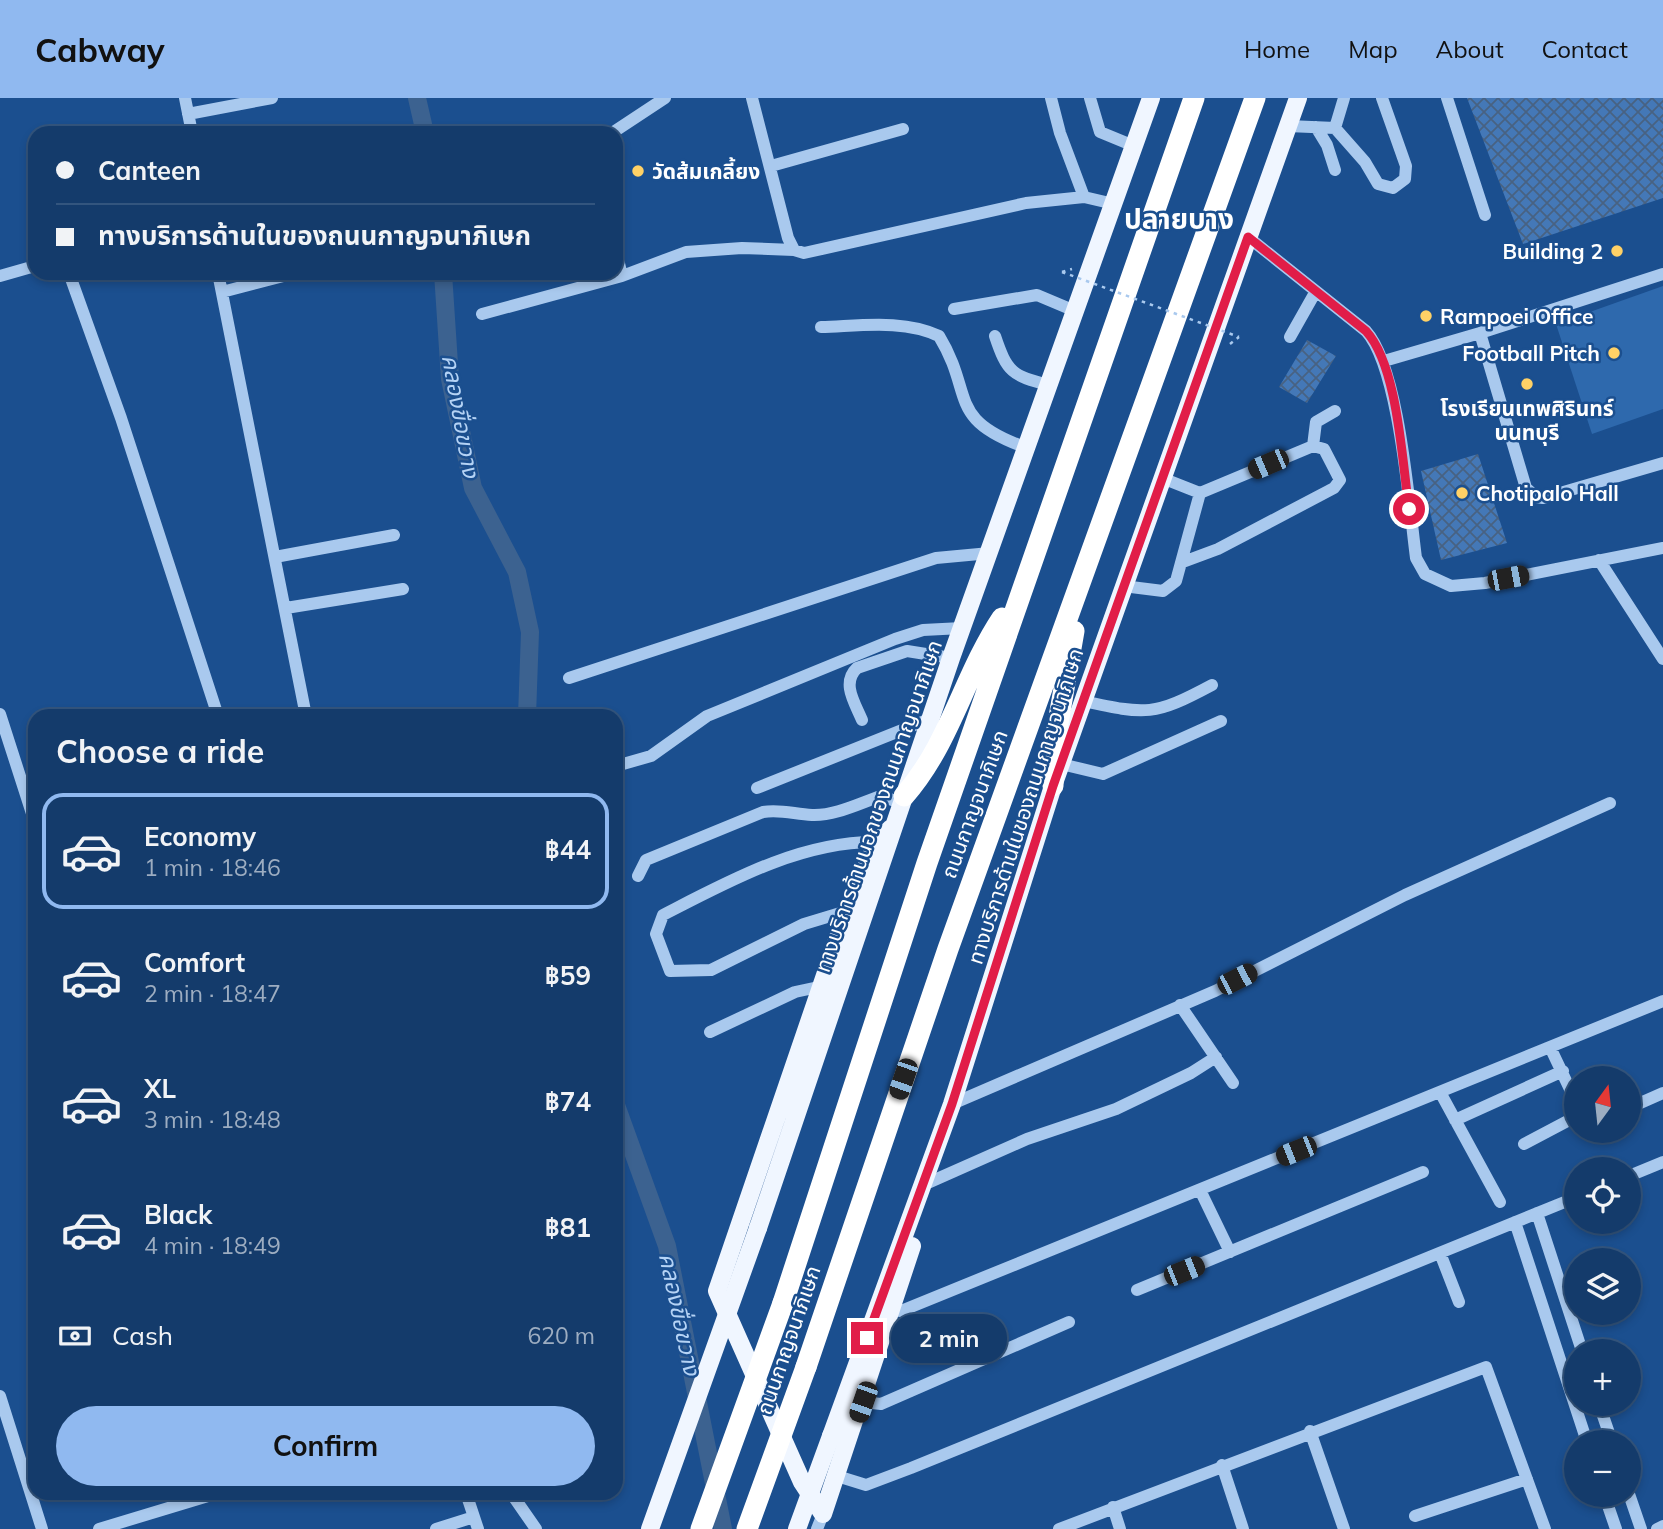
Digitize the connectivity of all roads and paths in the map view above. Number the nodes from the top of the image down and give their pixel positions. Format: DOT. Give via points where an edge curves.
graph roads {
  1 [pos="185,98"];
  2 [pos="272,98"];
  3 [pos="664,98"];
  4 [pos="752,98"];
  5 [pos="1051,98"];
  6 [pos="1090,98"];
  7 [pos="1151,98"];
  8 [pos="1194,98"];
  9 [pos="1255,98"];
  10 [pos="1270,98"];
  11 [pos="1298,98"];
  12 [pos="1344,98"];
  13 [pos="1382,98"];
  14 [pos="1447,98"];
  15 [pos="188,114"];
  16 [pos="191,126"];
  17 [pos="622,126"];
  18 [pos="1289,126"];
  19 [pos="1316,127"];
  20 [pos="1335,128"];
  21 [pos="903,129"];
  22 [pos="1134,146"];
  23 [pos="771,166"];
  24 [pos="1335,170"];
  25 [pos="1228,175"];
  26 [pos="1084,197"];
  27 [pos="1114,204"];
  28 [pos="1485,215"];
  29 [pos="1248,237"];
  30 [pos="794,250"];
  31 [pos="28,268"];
  32 [pos="1062,272"];
  33 [pos="1663,274"];
  34 [pos="0,276"];
  35 [pos="623,276"];
  36 [pos="72,280"];
  37 [pos="219,280"];
  38 [pos="268,280"];
  39 [pos="607,280"];
  40 [pos="1316,291"];
  41 [pos="222,292"];
  42 [pos="954,309"];
  43 [pos="1075,311"];
  44 [pos="482,314"];
  45 [pos="821,327"];
  46 [pos="1479,333"];
  47 [pos="995,336"];
  48 [pos="1239,337"];
  49 [pos="1290,337"];
  50 [pos="1384,361"];
  51 [pos="1049,385"];
  52 [pos="1335,411"];
  53 [pos="1313,446"];
  54 [pos="1027,448"];
  55 [pos="1663,463"];
  56 [pos="1162,478"];
  57 [pos="1200,493"];
  58 [pos="394,535"];
  59 [pos="1663,548"];
  60 [pos="990,553"];
  61 [pos="275,557"];
  62 [pos="1599,560"];
  63 [pos="1183,562"];
  64 [pos="1084,574"];
  65 [pos="1123,586"];
  66 [pos="403,589"];
  67 [pos="1020,592"];
  68 [pos="286,608"];
  69 [pos="962,628"];
  70 [pos="951,658"];
  71 [pos="1663,659"];
  72 [pos="569,678"];
  73 [pos="1212,685"];
  74 [pos="1083,701"];
  75 [pos="216,709"];
  76 [pos="305,709"];
  77 [pos="0,715"];
  78 [pos="932,718"];
  79 [pos="862,720"];
  80 [pos="1221,722"];
  81 [pos="623,764"];
  82 [pos="1061,764"];
  83 [pos="1053,786"];
  84 [pos="757,788"];
  85 [pos="903,800"];
  86 [pos="28,801"];
  87 [pos="1610,803"];
  88 [pos="896,823"];
  89 [pos="877,842"];
  90 [pos="638,876"];
  91 [pos="847,911"];
  92 [pos="823,986"];
  93 [pos="1663,1001"];
  94 [pos="1180,1005"];
  95 [pos="710,1032"];
  96 [pos="1550,1047"];
  97 [pos="1216,1057"];
  98 [pos="1563,1071"];
  99 [pos="1233,1083"];
  100 [pos="1440,1092"];
  101 [pos="1663,1093"];
  102 [pos="1642,1102"];
  103 [pos="952,1104"];
  104 [pos="1455,1120"];
  105 [pos="1564,1123"];
  106 [pos="939,1141"];
  107 [pos="1524,1143"];
  108 [pos="1663,1162"];
  109 [pos="1641,1171"];
  110 [pos="1423,1172"];
  111 [pos="930,1182"];
  112 [pos="1200,1190"];
  113 [pos="1500,1202"];
  114 [pos="1564,1202"];
  115 [pos="1536,1213"];
  116 [pos="1516,1222"];
  117 [pos="1230,1252"];
  118 [pos="1440,1253"];
  119 [pos="1137,1290"];
  120 [pos="1459,1302"];
  121 [pos="891,1310"];
  122 [pos="1069,1322"];
  123 [pos="1578,1339"];
  124 [pos="0,1396"];
  125 [pos="863,1402"];
  126 [pos="1583,1430"];
  127 [pos="1310,1431"];
  128 [pos="1222,1465"];
  129 [pos="837,1476"];
  130 [pos="1527,1479"];
  131 [pos="28,1485"];
  132 [pos="33,1500"];
  133 [pos="195,1500"];
  134 [pos="468,1500"];
  135 [pos="516,1500"];
  136 [pos="1113,1507"];
  137 [pos="1608,1507"];
  138 [pos="1633,1507"];
  139 [pos="1415,1516"];
  140 [pos="820,1521"];
  141 [pos="476,1523"];
  142 [pos="1663,1526"];
  143 [pos="42,1529"];
  144 [pos="99,1529"];
  145 [pos="436,1529"];
  146 [pos="536,1529"];
  147 [pos="650,1529"];
  148 [pos="701,1529"];
  149 [pos="747,1529"];
  150 [pos="797,1529"];
  151 [pos="1059,1529"];
  152 [pos="1120,1529"];
  153 [pos="1243,1529"];
  154 [pos="1344,1529"];
  155 [pos="1545,1529"];
  156 [pos="1616,1529"];
  157 [pos="1641,1529"];
  158 [pos="1657,1529"];
  1 -- 15 [label="street"];
  2 -- 15 [label="street"];
  3 -- 17 [label="street"];
  4 -- 23 [label="street"];
  5 -- 26 [label="street"];
  6 -- 22 [label="street" via="1100,132"];
  7 -- 22 [label="main road, ทางบริการด้านนอกของถนนกาญจนาภิเษก"];
  8 -- 67 [label="highway, ถนนกาญจนาภิเษก"];
  9 -- 25 [label="highway, ถนนกาญจนาภิเษก"];
  10 -- 25 [label="highway"];
  11 -- 18 [label="main road, ทางบริการด้านในของถนนกาญจนาภิเษก"];
  12 -- 20 [label="street"];
  13 -- 20 [label="street" via="1406,166 1401,184 1393,188 1378,184"];
  14 -- 28 [label="street"];
  15 -- 16 [label="street"];
  18 -- 19 [label="street"];
  18 -- 29 [label="main road, ทางบริการด้านในของถนนกาญจนาภิเษก"];
  19 -- 20 [label="street"];
  19 -- 24 [label="street"];
  21 -- 23 [label="street"];
  22 -- 27 [label="main road, ทางบริการด้านนอกของถนนกาญจนาภิเษก"];
  23 -- 30 [label="street"];
  25 -- 64 [label="highway, ถนนกาญจนาภิเษก"];
  26 -- 27 [label="street"];
  26 -- 30 [label="street" via="1026,203 810,254"];
  27 -- 43 [label="main road, ทางบริการด้านนอกของถนนกาญจนาภิเษก"];
  29 -- 40 [label="street"];
  29 -- 56 [label="main road, ทางบริการด้านในของถนนกาญจนาภิเษก"];
  30 -- 35 [label="street" via="686,251"];
  31 -- 34 [label="street"];
  32 -- 48 [label="path, bridge"];
  33 -- 46 [label="street"];
  36 -- 75 [label="street"];
  37 -- 41 [label="street"];
  38 -- 41 [label="street"];
  39 -- 44 [label="street"];
  40 -- 49 [label="street"];
  40 -- 50 [label="street" via="1366,331"];
  41 -- 61 [label="street"];
  42 -- 43 [label="street" via="1037,295"];
  43 -- 51 [label="main road, ทางบริการด้านนอกของถนนกาญจนาภิเษก"];
  45 -- 54 [label="street" via="884,325 939,336 968,411 992,435"];
  46 -- 50 [label="street"];
  46 -- 55 [label="street" via="1530,493 1543,498"];
  47 -- 51 [label="street" via="1010,371"];
  50 -- 62 [label="street" via="1416,558 1425,575 1451,586"];
  51 -- 54 [label="main road, ทางบริการด้านนอกของถนนกาญจนาภิเษก"];
  52 -- 53 [label="street" via="1316,422"];
  53 -- 57 [label="street"];
  53 -- 63 [label="street" via="1324,449 1338,476 1334,488"];
  54 -- 60 [label="main road, ทางบริการด้านนอกของถนนกาญจนาภิเษก"];
  56 -- 57 [label="street"];
  56 -- 65 [label="main road, ทางบริการด้านในของถนนกาญจนาภิเษก"];
  57 -- 63 [label="street"];
  58 -- 61 [label="street"];
  59 -- 62 [label="street"];
  60 -- 69 [label="main road, ทางบริการด้านนอกของถนนกาญจนาภิเษก"];
  60 -- 72 [label="street" via="936,558"];
  61 -- 68 [label="street"];
  62 -- 71 [label="street"];
  63 -- 65 [label="street" via="1170,588 1163,591"];
  64 -- 83 [label="highway" via="1054,746"];
  64 -- 149 [label="highway, ถนนกาญจนาภิเษก, bridge"];
  65 -- 74 [label="main road, ทางบริการด้านในของถนนกาญจนาภิเษก"];
  66 -- 68 [label="street"];
  67 -- 85 [label="highway" via="978,657 930,764"];
  67 -- 148 [label="highway, ถนนกาญจนาภิเษก, bridge" via="783,1303"];
  68 -- 76 [label="street"];
  69 -- 70 [label="main road, ทางบริการด้านนอกของถนนกาญจนาภิเษก"];
  69 -- 81 [label="street" via="923,630 895,639 707,716 651,756"];
  70 -- 78 [label="main road, ทางบริการด้านนอกของถนนกาญจนาภิเษก"];
  70 -- 79 [label="street" via="907,651 857,668 848,684"];
  73 -- 74 [label="street" via="1160,709 1136,713"];
  74 -- 82 [label="main road, ทางบริการด้านในของถนนกาญจนาภิเษก"];
  77 -- 86 [label="street"];
  78 -- 84 [label="street"];
  78 -- 85 [label="main road, ทางบริการด้านนอกของถนนกาญจนาภิเษก"];
  80 -- 82 [label="street" via="1103,775"];
  82 -- 83 [label="main road, ทางบริการด้านในของถนนกาญจนาภิเษก"];
  83 -- 103 [label="main road, ทางบริการด้านในของถนนกาญจนาภิเษก"];
  85 -- 88 [label="main road, ทางบริการด้านนอกของถนนกาญจนาภิเษก"];
  85 -- 90 [label="street" via="881,796 814,815 763,812 646,860"];
  87 -- 94 [label="street" via="1405,895"];
  88 -- 89 [label="main road"];
  88 -- 147 [label="main road, ทางบริการด้านนอกของถนนกาญจนาภิเษก, bridge"];
  89 -- 91 [label="main road"];
  89 -- 91 [label="street" via="828,845 776,862 663,915 656,934 670,971 711,971 804,924"];
  91 -- 92 [label="main road"];
  92 -- 95 [label="street" via="795,992"];
  92 -- 140 [label="main road" via="717,1291"];
  93 -- 96 [label="street"];
  94 -- 97 [label="street"];
  94 -- 103 [label="street"];
  96 -- 98 [label="street"];
  96 -- 100 [label="street"];
  97 -- 99 [label="street"];
  97 -- 111 [label="street" via="1116,1109 1027,1139"];
  98 -- 104 [label="street"];
  100 -- 104 [label="street"];
  100 -- 112 [label="street"];
  101 -- 102 [label="street"];
  103 -- 106 [label="main road, ทางบริการด้านในของถนนกาญจนาภิเษก"];
  104 -- 113 [label="street"];
  105 -- 107 [label="street"];
  106 -- 111 [label="main road"];
  106 -- 150 [label="main road, ทางบริการด้านในของถนนกาญจนาภิเษก, bridge"];
  108 -- 109 [label="street"];
  110 -- 117 [label="street"];
  111 -- 121 [label="main road"];
  112 -- 117 [label="street"];
  112 -- 121 [label="street" via="901,1311"];
  114 -- 115 [label="street"];
  115 -- 116 [label="street"];
  115 -- 123 [label="street"];
  116 -- 118 [label="street"];
  116 -- 126 [label="street"];
  117 -- 119 [label="street"];
  118 -- 120 [label="street"];
  118 -- 129 [label="street" via="866,1485"];
  121 -- 125 [label="main road"];
  122 -- 125 [label="street" via="881,1404"];
  124 -- 131 [label="street"];
  125 -- 129 [label="main road"];
  127 -- 128 [label="street"];
  127 -- 130 [label="street" via="1486,1367"];
  127 -- 154 [label="street"];
  128 -- 136 [label="street"];
  128 -- 153 [label="street"];
  129 -- 140 [label="main road"];
  130 -- 139 [label="street"];
  130 -- 155 [label="street"];
  132 -- 143 [label="street"];
  133 -- 144 [label="street"];
  134 -- 141 [label="street"];
  135 -- 146 [label="street"];
  136 -- 151 [label="street"];
  136 -- 152 [label="street"];
  137 -- 156 [label="street"];
  138 -- 157 [label="street"];
  141 -- 145 [label="street"];
  142 -- 158 [label="street"];
}
